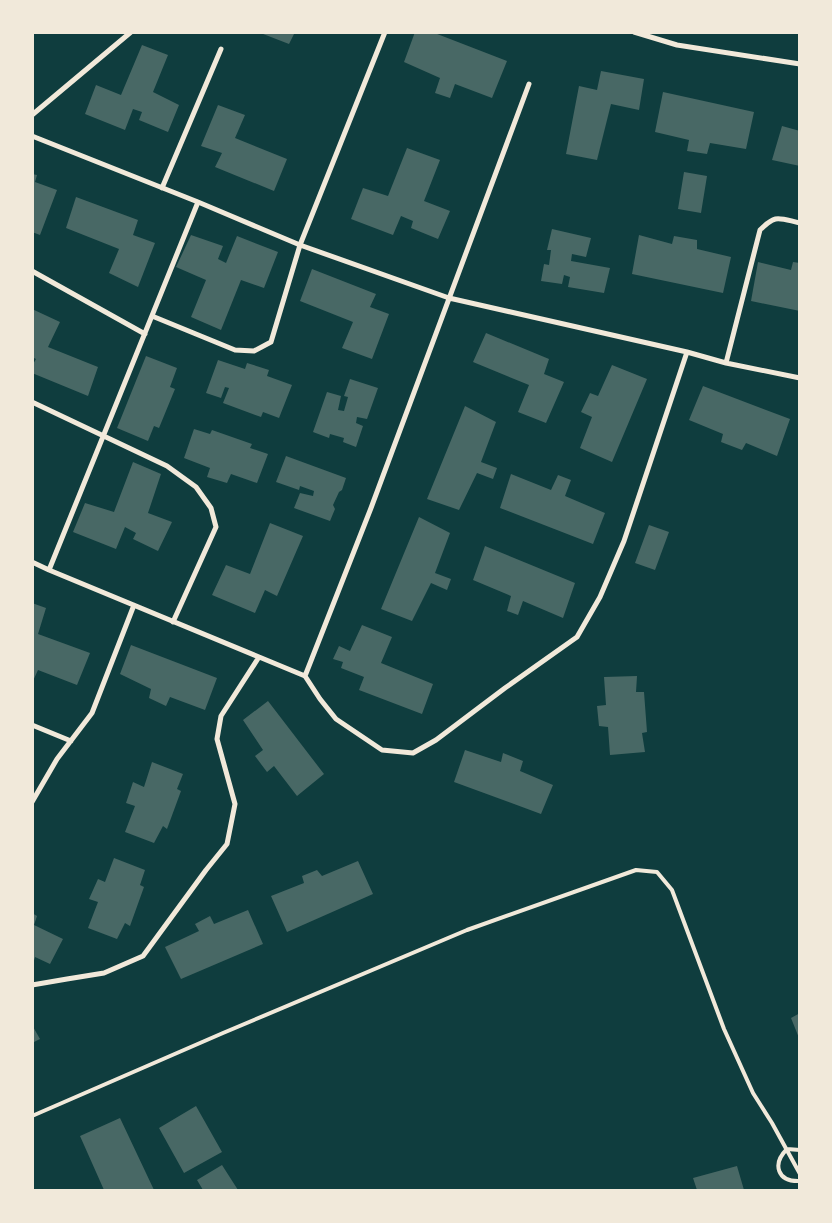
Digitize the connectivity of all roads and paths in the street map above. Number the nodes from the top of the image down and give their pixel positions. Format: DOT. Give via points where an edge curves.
graph roads {
  1 [pos="131,32"];
  2 [pos="384,32"];
  3 [pos="634,32"];
  4 [pos="221,49"];
  5 [pos="800,64"];
  6 [pos="529,84"];
  7 [pos="32,115"];
  8 [pos="32,136"];
  9 [pos="162,188"];
  10 [pos="198,202"];
  11 [pos="800,223"];
  12 [pos="300,245"];
  13 [pos="32,271"];
  14 [pos="448,298"];
  15 [pos="152,316"];
  16 [pos="145,334"];
  17 [pos="687,352"];
  18 [pos="726,363"];
  19 [pos="800,378"];
  20 [pos="32,402"];
  21 [pos="104,436"];
  22 [pos="32,562"];
  23 [pos="49,570"];
  24 [pos="134,605"];
  25 [pos="173,622"];
  26 [pos="259,657"];
  27 [pos="305,676"];
  28 [pos="32,725"];
  29 [pos="71,742"];
  30 [pos="32,802"];
  31 [pos="32,986"];
  32 [pos="32,1116"];
  33 [pos="787,1149"];
  34 [pos="800,1150"];
  35 [pos="800,1174"];
  36 [pos="800,1180"];
  1 -- 7 [label="street"];
  2 -- 12 [label="street"];
  3 -- 5 [label="street" via="678,45"];
  4 -- 9 [label="street"];
  6 -- 14 [label="street"];
  8 -- 9 [label="street"];
  9 -- 10 [label="street"];
  10 -- 12 [label="street"];
  10 -- 15 [label="street"];
  11 -- 18 [label="street" via="777,218 760,230"];
  12 -- 14 [label="street"];
  12 -- 15 [label="street" via="271,342 254,351 235,350"];
  13 -- 16 [label="street"];
  14 -- 17 [label="street"];
  14 -- 27 [label="street"];
  15 -- 16 [label="street"];
  16 -- 21 [label="street"];
  17 -- 18 [label="street"];
  17 -- 27 [label="street" via="624,541 600,597 577,637 436,740 412,753 382,750 336,719"];
  18 -- 19 [label="street"];
  20 -- 21 [label="street"];
  21 -- 23 [label="street"];
  21 -- 25 [label="street" via="167,466 196,487 211,508 216,527"];
  22 -- 23 [label="street"];
  23 -- 24 [label="street"];
  24 -- 25 [label="street"];
  24 -- 29 [label="street" via="92,713"];
  25 -- 26 [label="street"];
  26 -- 27 [label="street"];
  26 -- 31 [label="street" via="221,716 216,738 235,804 228,844 143,956 104,974"];
  28 -- 29 [label="street"];
  29 -- 30 [label="street"];
  32 -- 33 [label="lane" via="467,930 636,870 657,872 672,890 724,1029 753,1093"];
  33 -- 34 [label="lane"];
  33 -- 35 [label="lane"];
  33 -- 36 [label="lane" via="781,1155 779,1170 784,1178"];
}
